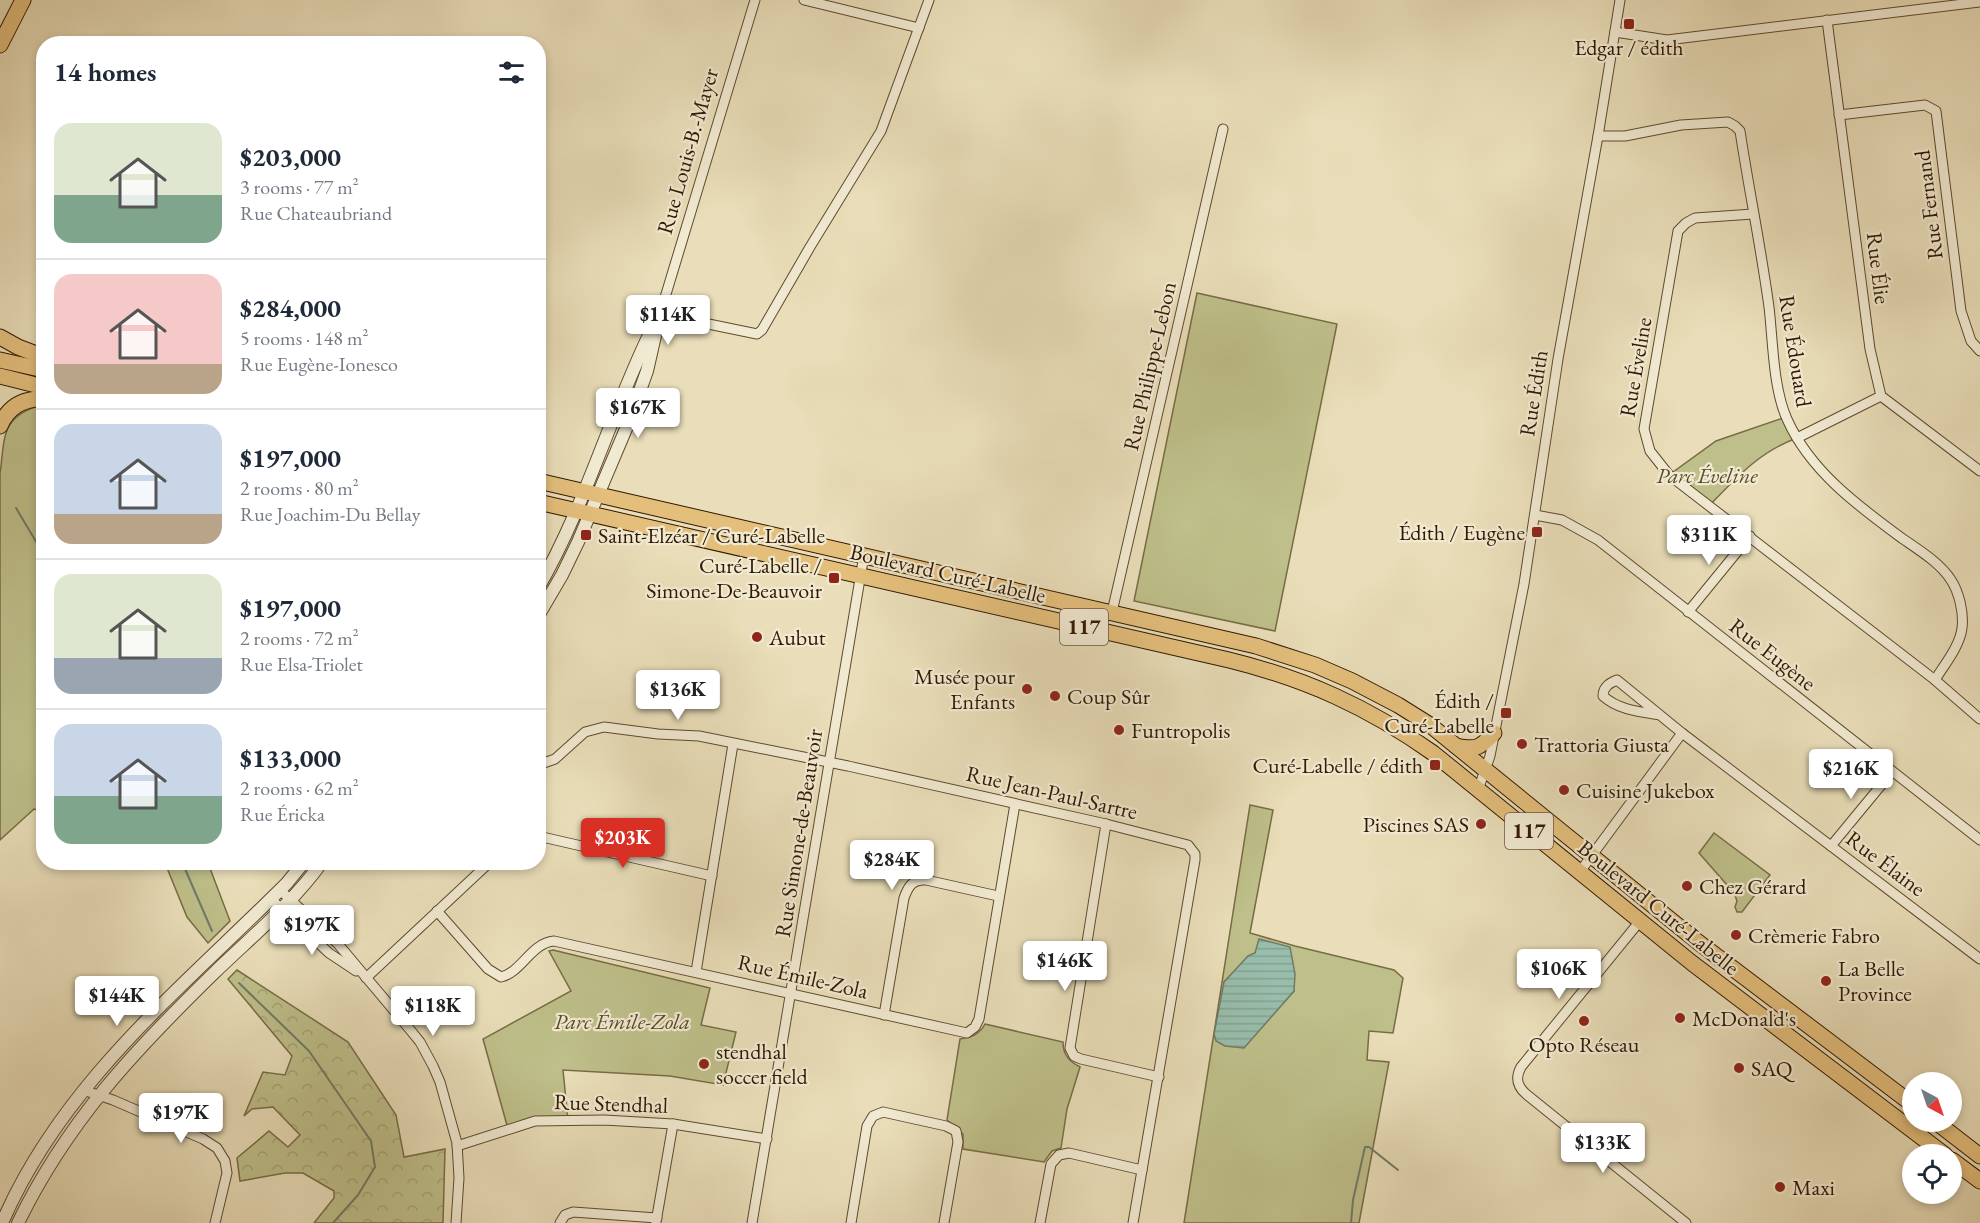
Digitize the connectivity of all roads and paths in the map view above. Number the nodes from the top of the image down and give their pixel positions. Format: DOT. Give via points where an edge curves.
graph roads {
  1 [pos="23,0"];
  2 [pos="754,0"];
  3 [pos="804,0"];
  4 [pos="929,0"];
  5 [pos="1620,0"];
  6 [pos="1980,2"];
  7 [pos="1827,20"];
  8 [pos="919,28"];
  9 [pos="1615,32"];
  10 [pos="0,45"];
  11 [pos="1839,115"];
  12 [pos="1223,129"];
  13 [pos="1598,136"];
  14 [pos="1753,214"];
  15 [pos="660,314"];
  16 [pos="0,337"];
  17 [pos="1980,351"];
  18 [pos="36,354"];
  19 [pos="0,360"];
  20 [pos="36,368"];
  21 [pos="0,376"];
  22 [pos="36,385"];
  23 [pos="1881,396"];
  24 [pos="36,399"];
  25 [pos="0,426"];
  26 [pos="1797,438"];
  27 [pos="1980,471"];
  28 [pos="546,483"];
  29 [pos="592,493"];
  30 [pos="546,504"];
  31 [pos="583,513"];
  32 [pos="1535,515"];
  33 [pos="1750,536"];
  34 [pos="864,555"];
  35 [pos="546,575"];
  36 [pos="860,576"];
  37 [pos="546,602"];
  38 [pos="1112,612"];
  39 [pos="1688,612"];
  40 [pos="1935,680"];
  41 [pos="1660,715"];
  42 [pos="1980,719"];
  43 [pos="1682,732"];
  44 [pos="1494,733"];
  45 [pos="734,744"];
  46 [pos="1456,746"];
  47 [pos="546,762"];
  48 [pos="829,762"];
  49 [pos="1486,769"];
  50 [pos="1892,772"];
  51 [pos="1478,790"];
  52 [pos="1015,804"];
  53 [pos="1106,824"];
  54 [pos="546,838"];
  55 [pos="1980,840"];
  56 [pos="1831,846"];
  57 [pos="1592,856"];
  58 [pos="297,870"];
  59 [pos="315,870"];
  60 [pos="481,870"];
  61 [pos="1579,873"];
  62 [pos="712,876"];
  63 [pos="275,895"];
  64 [pos="998,896"];
  65 [pos="285,904"];
  66 [pos="437,911"];
  67 [pos="1640,921"];
  68 [pos="1980,959"];
  69 [pos="696,972"];
  70 [pos="366,978"];
  71 [pos="791,993"];
  72 [pos="884,1015"];
  73 [pos="1159,1077"];
  74 [pos="83,1090"];
  75 [pos="99,1095"];
  76 [pos="1902,1096"];
  77 [pos="673,1124"];
  78 [pos="1949,1132"];
  79 [pos="766,1139"];
  80 [pos="1931,1144"];
  81 [pos="457,1146"];
  82 [pos="1980,1156"];
  83 [pos="1962,1168"];
  84 [pos="1142,1170"];
  85 [pos="1980,1181"];
  86 [pos="656,1220"];
  87 [pos="2,1223"];
  88 [pos="18,1223"];
  89 [pos="215,1223"];
  90 [pos="456,1223"];
  91 [pos="560,1223"];
  92 [pos="752,1223"];
  93 [pos="851,1223"];
  94 [pos="944,1223"];
  95 [pos="1040,1223"];
  96 [pos="1133,1223"];
  97 [pos="1686,1223"];
  1 -- 10 [label="main road"];
  2 -- 15 [label="street, Rue Louis-B.-Mayer"];
  3 -- 8 [label="street"];
  4 -- 8 [label="street"];
  5 -- 9 [label="street, Rue Édith"];
  6 -- 7 [label="street"];
  7 -- 9 [label="street" via="1667,40"];
  7 -- 11 [label="street, Rue Élie"];
  8 -- 15 [label="street" via="881,131 759,333"];
  9 -- 13 [label="street, Rue Édith"];
  11 -- 17 [label="street, Rue Fernand" via="1924,105 1936,111 1960,311 1971,341"];
  11 -- 23 [label="street, Rue Élie" via="1869,349"];
  12 -- 38 [label="street, Rue Philippe-Lebon"];
  13 -- 14 [label="street, Rue Édouard" via="1728,122 1740,131"];
  13 -- 32 [label="street, Rue Édith"];
  14 -- 26 [label="street, Rue Édouard" via="1777,381 1786,417"];
  14 -- 33 [label="street, Rue Éveline" via="1695,218 1678,231 1644,429 1650,451 1669,474"];
  15 -- 29 [label="street, Rue Louis-B.-Mayer" via="632,369"];
  16 -- 18 [label="main road"];
  19 -- 20 [label="main road"];
  21 -- 22 [label="main road"];
  23 -- 26 [label="street"];
  23 -- 27 [label="street"];
  24 -- 25 [label="main road" via="17,405"];
  26 -- 40 [label="street, Rue Édouard" via="1816,465 1861,508 1925,555 1950,578 1959,593 1962,628 1957,645"];
  28 -- 29 [label="main road, Boulevard Curé-Labelle / 117"];
  29 -- 31 [label="street, Rue Louis-B.-Mayer"];
  29 -- 34 [label="main road, Boulevard Curé-Labelle / 117"];
  30 -- 31 [label="main road, Boulevard Curé-Labelle / 117"];
  31 -- 35 [label="street"];
  31 -- 36 [label="main road, Boulevard Curé-Labelle / 117"];
  31 -- 37 [label="street" via="562,575"];
  32 -- 39 [label="street, Rue Eugène" via="1562,520 1598,540"];
  32 -- 44 [label="street, Rue Édith"];
  33 -- 39 [label="street"];
  33 -- 40 [label="street, Rue Éveline"];
  34 -- 36 [label="street, Rue Simone-de-Beauvoir"];
  34 -- 38 [label="main road, Boulevard Curé-Labelle / 117"];
  36 -- 48 [label="street, Rue Simone-de-Beauvoir"];
  36 -- 51 [label="main road, Boulevard Curé-Labelle / 117" via="1290,677 1389,723"];
  38 -- 46 [label="main road, Boulevard Curé-Labelle / 117" via="1256,646 1315,665 1398,705"];
  39 -- 50 [label="street, Rue Eugène"];
  40 -- 42 [label="street, Rue Éveline"];
  41 -- 41 [label="street, Rue Élaine" via="1617,680 1608,683 1603,692 1610,702 1627,709"];
  41 -- 43 [label="street, Rue Élaine"];
  43 -- 56 [label="street, Rue Élaine"];
  43 -- 57 [label="street"];
  44 -- 46 [label="main road" via="1478,747"];
  44 -- 49 [label="street, Rue Édith"];
  45 -- 47 [label="street, Rue Jean-Paul-Sartre" via="699,736 604,727 585,732"];
  45 -- 48 [label="street, Rue Jean-Paul-Sartre"];
  45 -- 62 [label="street"];
  46 -- 49 [label="main road, Boulevard Curé-Labelle / 117"];
  48 -- 52 [label="street, Rue Jean-Paul-Sartre"];
  48 -- 71 [label="street, Rue Simone-de-Beauvoir"];
  49 -- 51 [label="street, Rue Édith"];
  49 -- 57 [label="main road, Boulevard Curé-Labelle / 117"];
  50 -- 55 [label="street, Rue Eugène"];
  50 -- 56 [label="street"];
  51 -- 61 [label="main road, Boulevard Curé-Labelle / 117"];
  52 -- 53 [label="street, Rue Jean-Paul-Sartre"];
  52 -- 64 [label="street, Rue Émile-Zola"];
  53 -- 73 [label="street, Rue Jean-Paul-Sartre" via="1188,845 1195,854"];
  53 -- 73 [label="street" via="1070,1048 1081,1059"];
  54 -- 62 [label="street"];
  56 -- 68 [label="street, Rue Élaine"];
  57 -- 61 [label="street"];
  57 -- 76 [label="main road, Boulevard Curé-Labelle / 117"];
  58 -- 63 [label="street"];
  59 -- 65 [label="street"];
  60 -- 66 [label="street"];
  61 -- 67 [label="main road, Boulevard Curé-Labelle / 117"];
  62 -- 69 [label="street"];
  63 -- 65 [label="street"];
  63 -- 74 [label="street" via="139,1026"];
  64 -- 72 [label="street" via="926,880 912,884 904,898"];
  64 -- 72 [label="street, Rue Émile-Zola" via="979,1019 972,1031"];
  65 -- 70 [label="street" via="329,953"];
  65 -- 75 [label="street" via="154,1032"];
  66 -- 69 [label="street, Rue Émile-Zola" via="488,969 501,977 541,945 554,941"];
  66 -- 70 [label="street"];
  67 -- 80 [label="main road, Boulevard Curé-Labelle / 117"];
  67 -- 97 [label="street" via="1521,1067 1518,1083 1526,1094"];
  69 -- 71 [label="street, Rue Émile-Zola"];
  70 -- 81 [label="street" via="414,1034 433,1066"];
  71 -- 72 [label="street, Rue Émile-Zola"];
  71 -- 79 [label="street, Rue Simone-de-Beauvoir"];
  73 -- 84 [label="street, Rue Jean-Paul-Sartre"];
  74 -- 75 [label="street"];
  74 -- 87 [label="street" via="42,1149"];
  75 -- 88 [label="street" via="49,1165"];
  75 -- 89 [label="street" via="217,1148 227,1173"];
  77 -- 79 [label="street, Rue Stendhal"];
  77 -- 81 [label="street, Rue Stendhal" via="535,1121"];
  77 -- 86 [label="street"];
  78 -- 82 [label="main road"];
  79 -- 92 [label="street, Rue Simone-de-Beauvoir"];
  81 -- 90 [label="street"];
  83 -- 85 [label="main road"];
  84 -- 95 [label="street" via="1059,1155 1051,1164"];
  84 -- 96 [label="street, Rue Jean-Paul-Sartre"];
  86 -- 91 [label="street" via="573,1212"];
  93 -- 94 [label="street" via="867,1126 873,1116 883,1112 956,1131 958,1142"];
}
